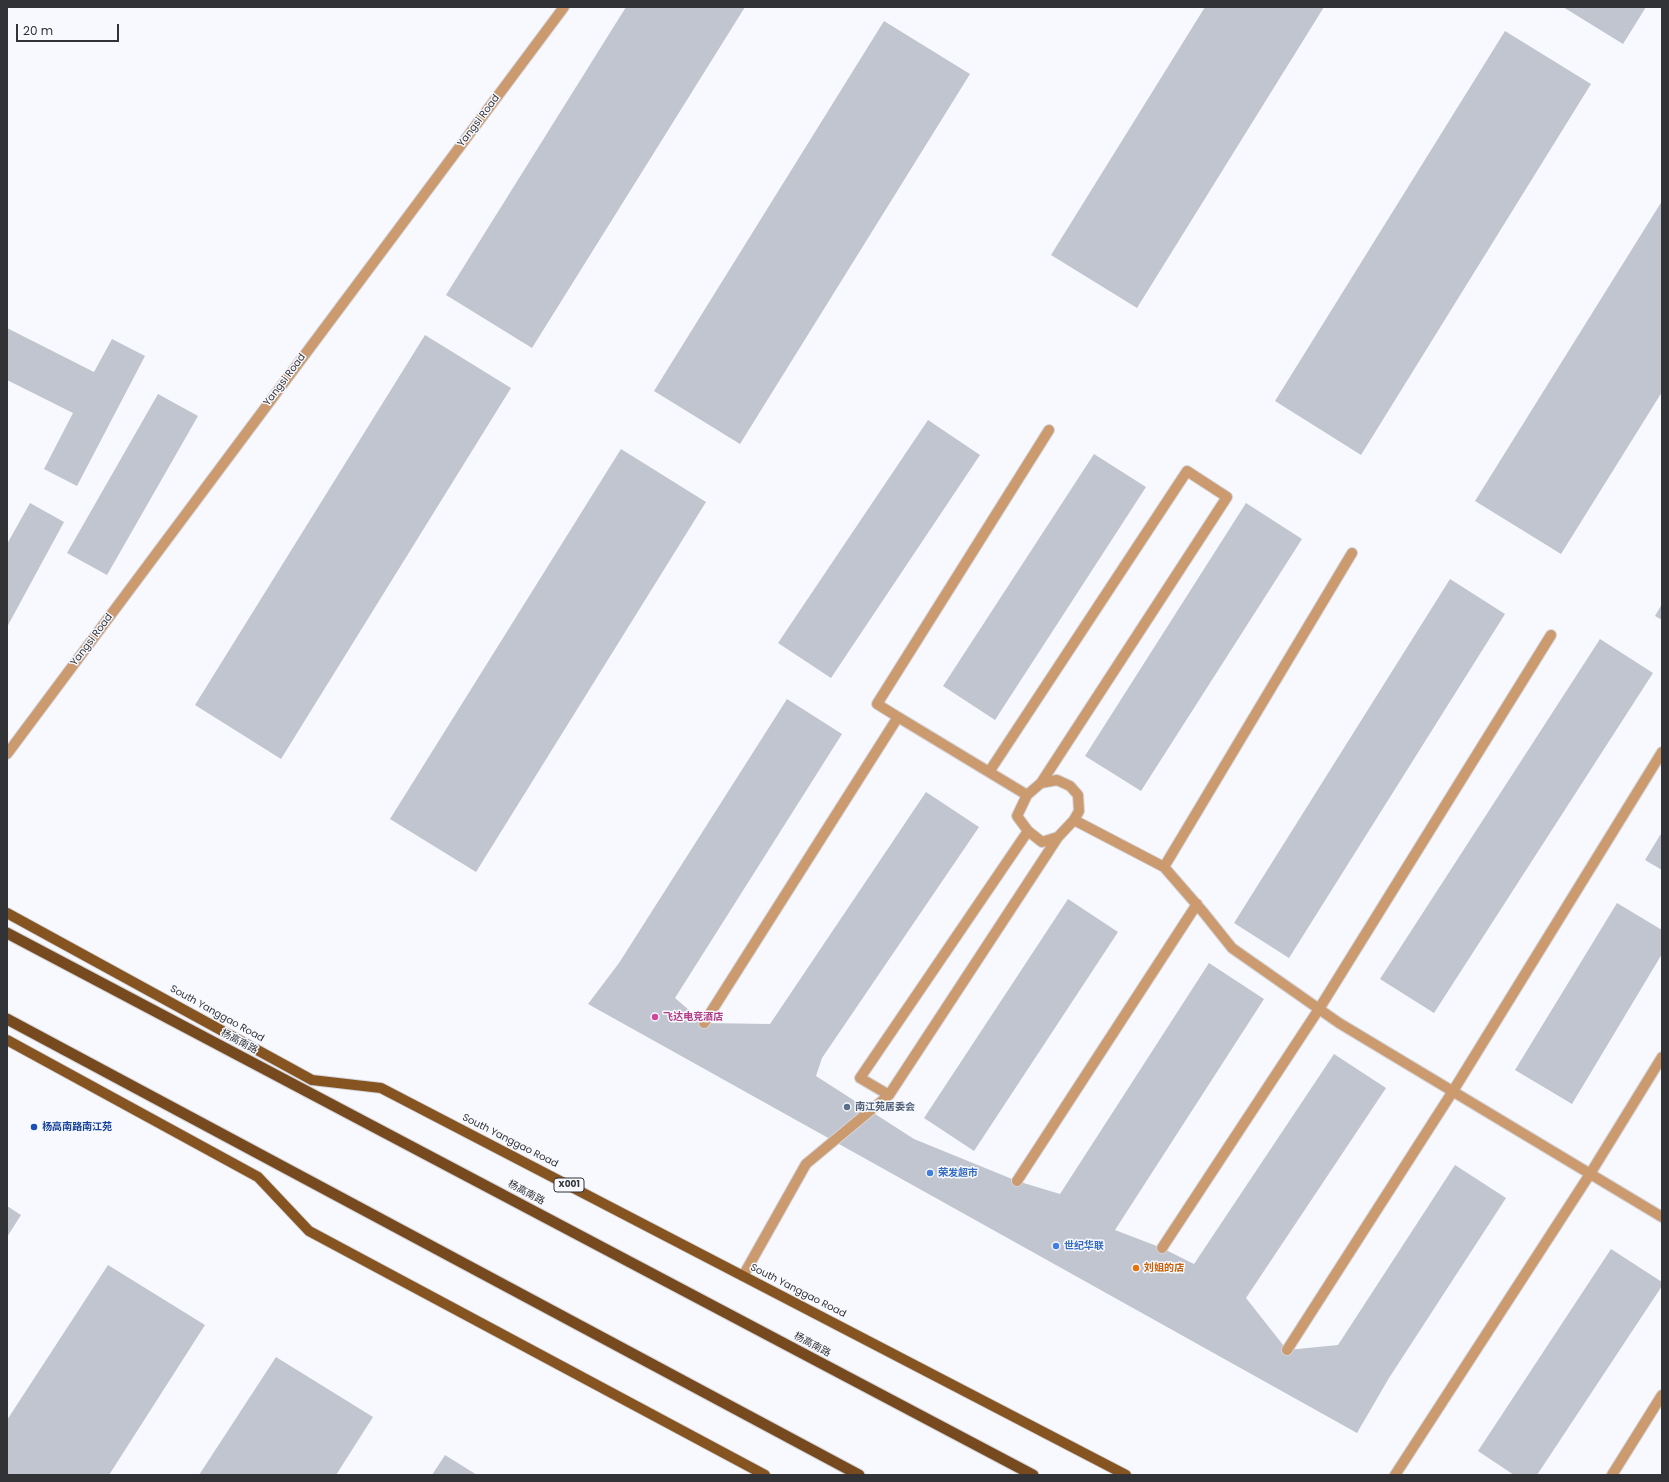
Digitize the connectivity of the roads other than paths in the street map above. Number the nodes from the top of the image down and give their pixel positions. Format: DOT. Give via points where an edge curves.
graph roads {
  1 [pos="564,7"];
  2 [pos="1049,430"];
  3 [pos="1352,553"];
  4 [pos="1551,635"];
  5 [pos="898,717"];
  6 [pos="1662,752"];
  7 [pos="7,754"];
  8 [pos="989,772"];
  9 [pos="1041,783"];
  10 [pos="1026,795"];
  11 [pos="1074,820"];
  12 [pos="1028,831"];
  13 [pos="1058,837"];
  14 [pos="1164,867"];
  15 [pos="1196,904"];
  16 [pos="7,913"];
  17 [pos="7,933"];
  18 [pos="1319,1009"];
  19 [pos="7,1019"];
  20 [pos="704,1023"];
  21 [pos="7,1040"];
  22 [pos="1662,1057"];
  23 [pos="1453,1092"];
  24 [pos="889,1095"];
  25 [pos="1590,1174"];
  26 [pos="1017,1181"];
  27 [pos="1662,1217"];
  28 [pos="1162,1248"];
  29 [pos="743,1276"];
  30 [pos="1287,1350"];
  31 [pos="1662,1395"];
  32 [pos="765,1475"];
  33 [pos="859,1475"];
  34 [pos="1033,1475"];
  35 [pos="1126,1475"];
  36 [pos="1395,1475"];
  37 [pos="1612,1475"];
  1 -- 7 [label="street, Yangsi Road"];
  2 -- 5 [label="street" via="877,704"];
  3 -- 14 [label="street"];
  4 -- 18 [label="street"];
  5 -- 8 [label="street"];
  5 -- 20 [label="street"];
  6 -- 23 [label="street"];
  8 -- 9 [label="street" via="1188,471 1227,498"];
  8 -- 10 [label="street"];
  9 -- 10 [label="street"];
  9 -- 11 [label="street" via="1057,780 1070,786 1078,796 1079,810"];
  10 -- 12 [label="street" via="1017,816"];
  11 -- 13 [label="street"];
  11 -- 14 [label="street"];
  12 -- 13 [label="street" via="1042,842"];
  12 -- 24 [label="street" via="860,1078"];
  13 -- 24 [label="street"];
  14 -- 15 [label="street"];
  15 -- 18 [label="street" via="1232,948"];
  15 -- 26 [label="street"];
  16 -- 29 [label="main road, South Yanggao Road / X001" via="312,1080 381,1088"];
  17 -- 34 [label="highway, 杨高南路"];
  18 -- 23 [label="street"];
  18 -- 28 [label="street"];
  19 -- 33 [label="highway"];
  21 -- 32 [label="main road" via="258,1177 309,1231"];
  22 -- 25 [label="street"];
  23 -- 25 [label="street"];
  23 -- 30 [label="street"];
  24 -- 29 [label="street" via="806,1164"];
  25 -- 27 [label="street"];
  25 -- 36 [label="street"];
  29 -- 35 [label="main road, South Yanggao Road / X001"];
  31 -- 37 [label="street"];
}
